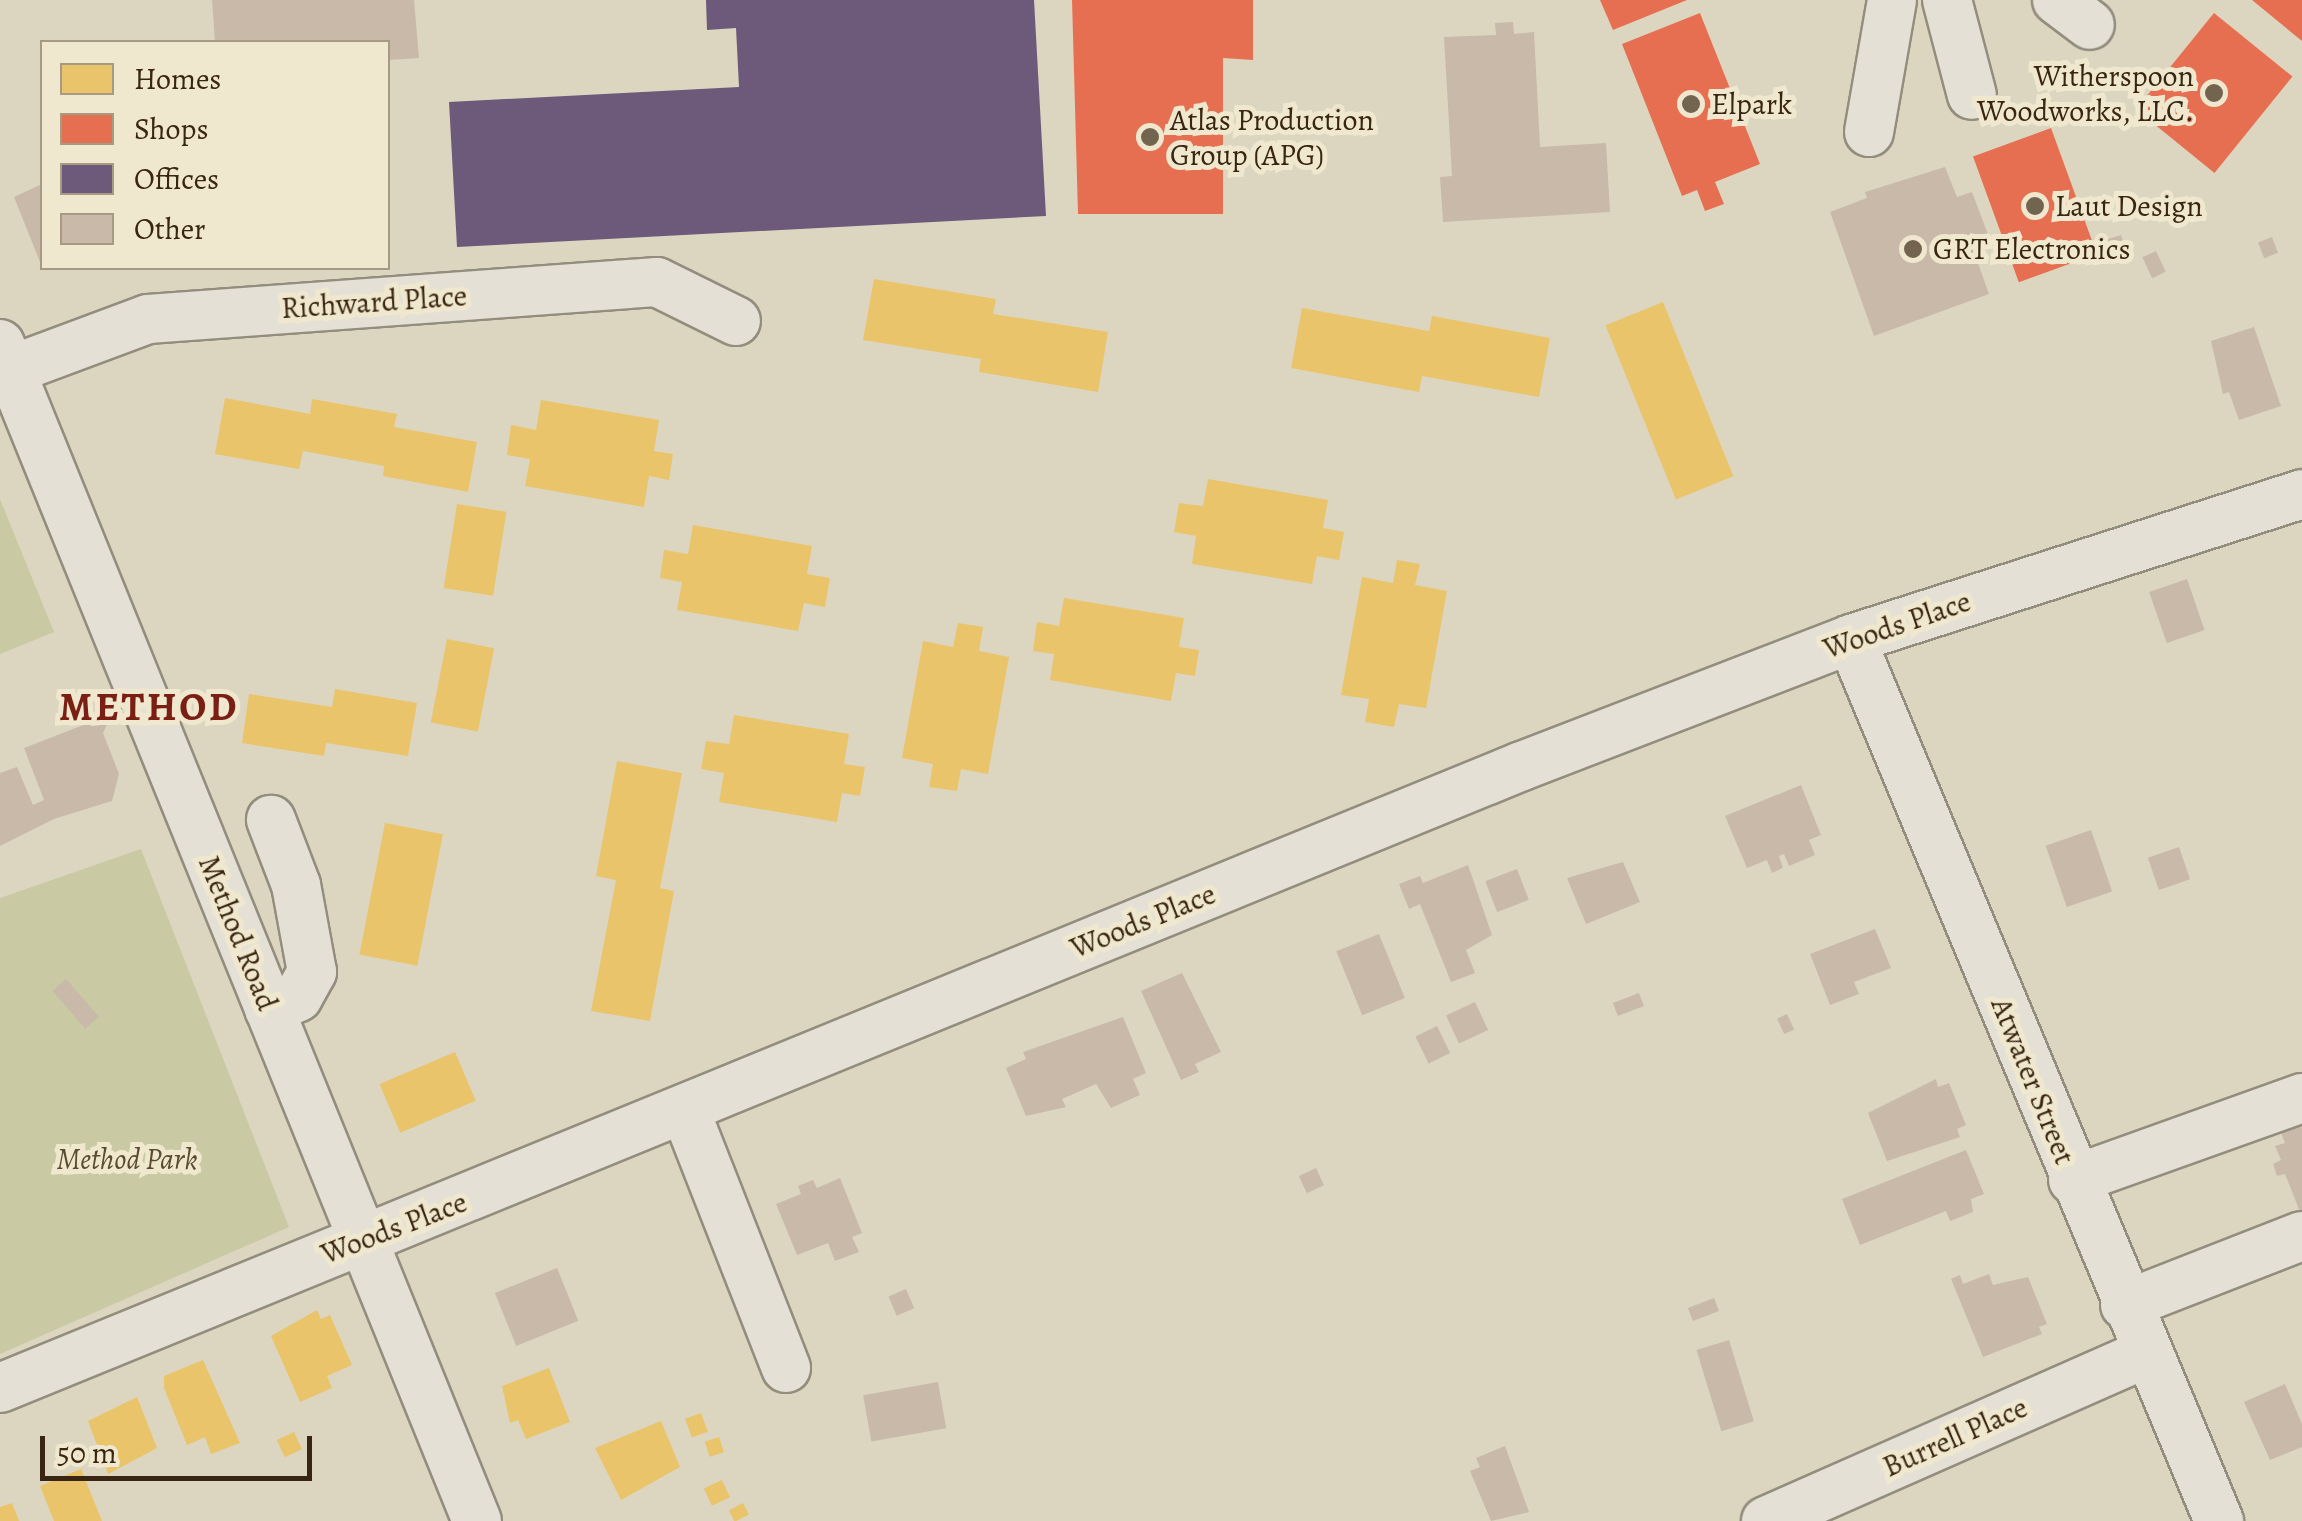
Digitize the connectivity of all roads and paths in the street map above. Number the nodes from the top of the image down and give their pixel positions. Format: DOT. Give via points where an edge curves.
graph roads {
  1 [pos="1892,0"];
  2 [pos="1946,0"];
  3 [pos="1972,95"];
  4 [pos="1870,132"];
  5 [pos="736,320"];
  6 [pos="6,357"];
  7 [pos="2302,494"];
  8 [pos="1851,639"];
  9 [pos="271,820"];
  10 [pos="269,1009"];
  11 [pos="2302,1098"];
  12 [pos="685,1110"];
  13 [pos="2073,1180"];
  14 [pos="2302,1236"];
  15 [pos="362,1240"];
  16 [pos="2125,1306"];
  17 [pos="2145,1354"];
  18 [pos="786,1368"];
  19 [pos="0,1388"];
  20 [pos="476,1521"];
  21 [pos="1766,1521"];
  22 [pos="2218,1521"];
  1 -- 4 [label="street"];
  2 -- 3 [label="street"];
  5 -- 6 [label="street, Richward Place" via="657,282 148,319"];
  6 -- 10 [label="street, Method Road"];
  7 -- 8 [label="street, Woods Place"];
  8 -- 12 [label="street, Woods Place" via="1522,766"];
  8 -- 13 [label="street, Atwater Street"];
  9 -- 10 [label="street" via="296,885 312,972 298,998"];
  10 -- 15 [label="street, Method Road"];
  11 -- 13 [label="street"];
  12 -- 15 [label="street, Woods Place"];
  12 -- 18 [label="street"];
  13 -- 16 [label="street, Atwater Street"];
  14 -- 16 [label="street"];
  15 -- 19 [label="street, Woods Place"];
  15 -- 20 [label="street, Method Road"];
  16 -- 17 [label="street, Atwater Street"];
  17 -- 21 [label="street, Burrell Place"];
  17 -- 22 [label="street, Atwater Street"];
}
